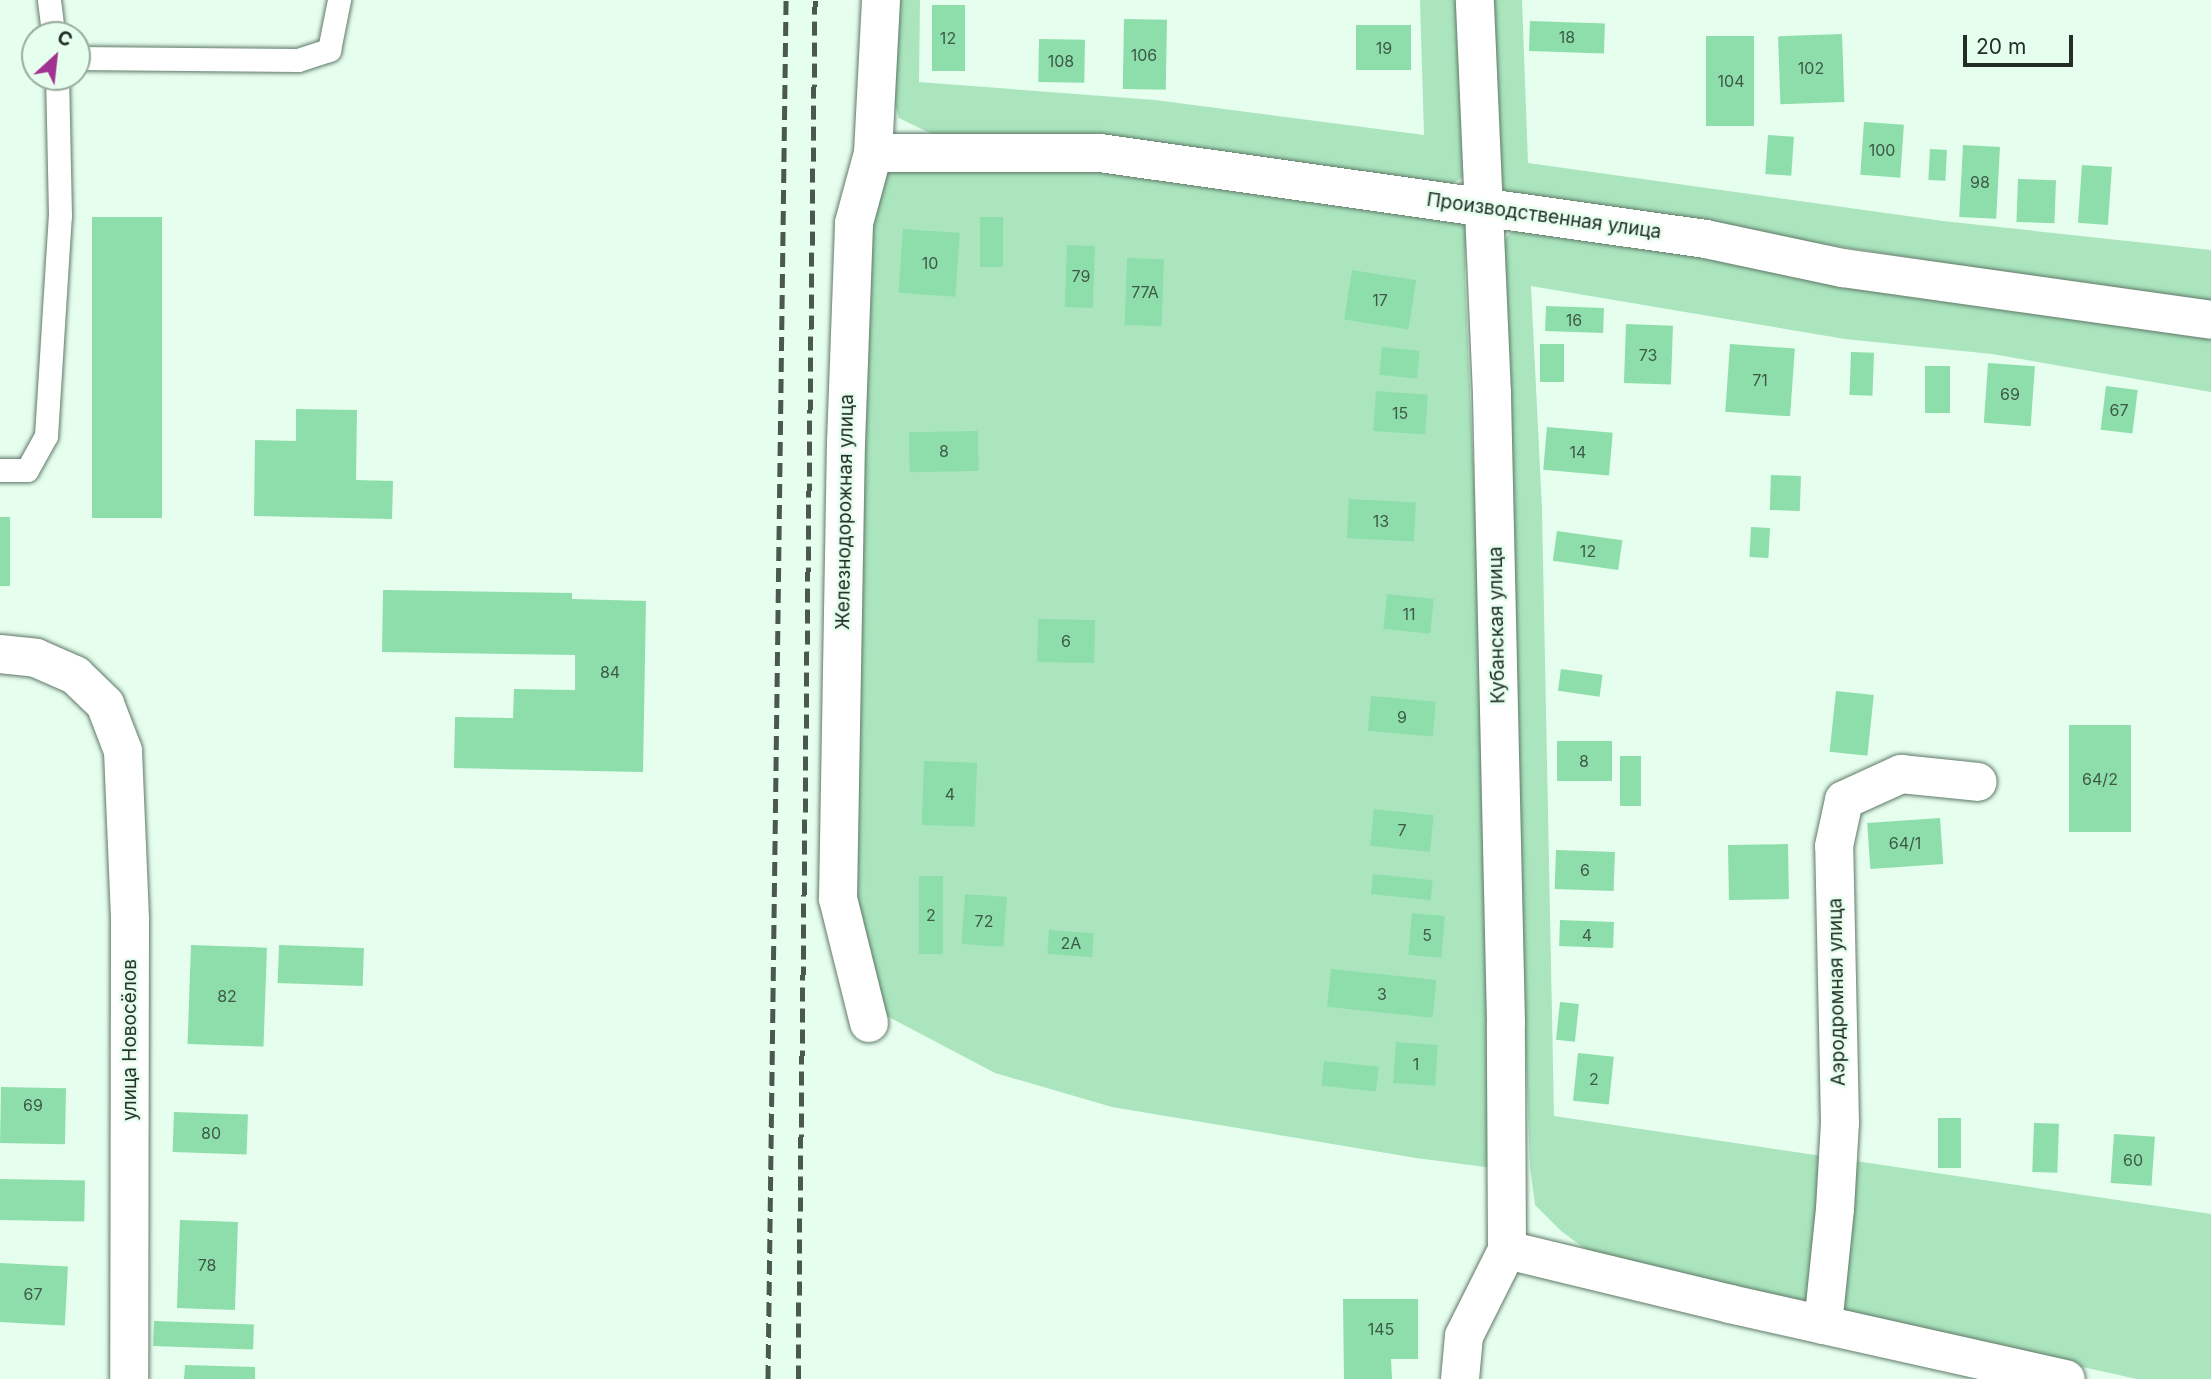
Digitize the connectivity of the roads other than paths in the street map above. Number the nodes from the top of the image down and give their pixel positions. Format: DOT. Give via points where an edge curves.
graph roads {
  1 [pos="49,0"];
  2 [pos="339,0"];
  3 [pos="881,0"];
  4 [pos="1475,0"];
  5 [pos="51,21"];
  6 [pos="91,58"];
  7 [pos="57,91"];
  8 [pos="873,153"];
  9 [pos="1483,209"];
  10 [pos="2211,320"];
  11 [pos="0,470"];
  12 [pos="0,654"];
  13 [pos="1978,782"];
  14 [pos="869,1023"];
  15 [pos="1507,1250"];
  16 [pos="1824,1325"];
  17 [pos="2020,1374"];
  18 [pos="128,1379"];
  19 [pos="1460,1379"];
  20 [pos="2066,1379"];
  1 -- 5 [label="lane"];
  2 -- 6 [label="lane" via="329,50 298,61"];
  3 -- 8 [label="street, Железнодорожная улица"];
  4 -- 9 [label="street, Кубанская улица"];
  7 -- 11 [label="lane" via="60,216 46,436 27,470"];
  8 -- 9 [label="street, Производственная улица" via="1100,153"];
  8 -- 14 [label="street, Железнодорожная улица" via="855,223 838,899"];
  9 -- 10 [label="street, Производственная улица" via="1706,239 1843,268"];
  9 -- 15 [label="street, Кубанская улица" via="1492,394"];
  12 -- 18 [label="street, улица Новосёлов" via="36,658 75,675 104,704 123,751 129,895"];
  13 -- 16 [label="street, Аэродромная улица" via="1901,774 1844,800 1834,846 1840,1122"];
  15 -- 16 [label="street"];
  15 -- 19 [label="street" via="1464,1336"];
  16 -- 17 [label="street"];
  17 -- 20 [label="street"];
}
